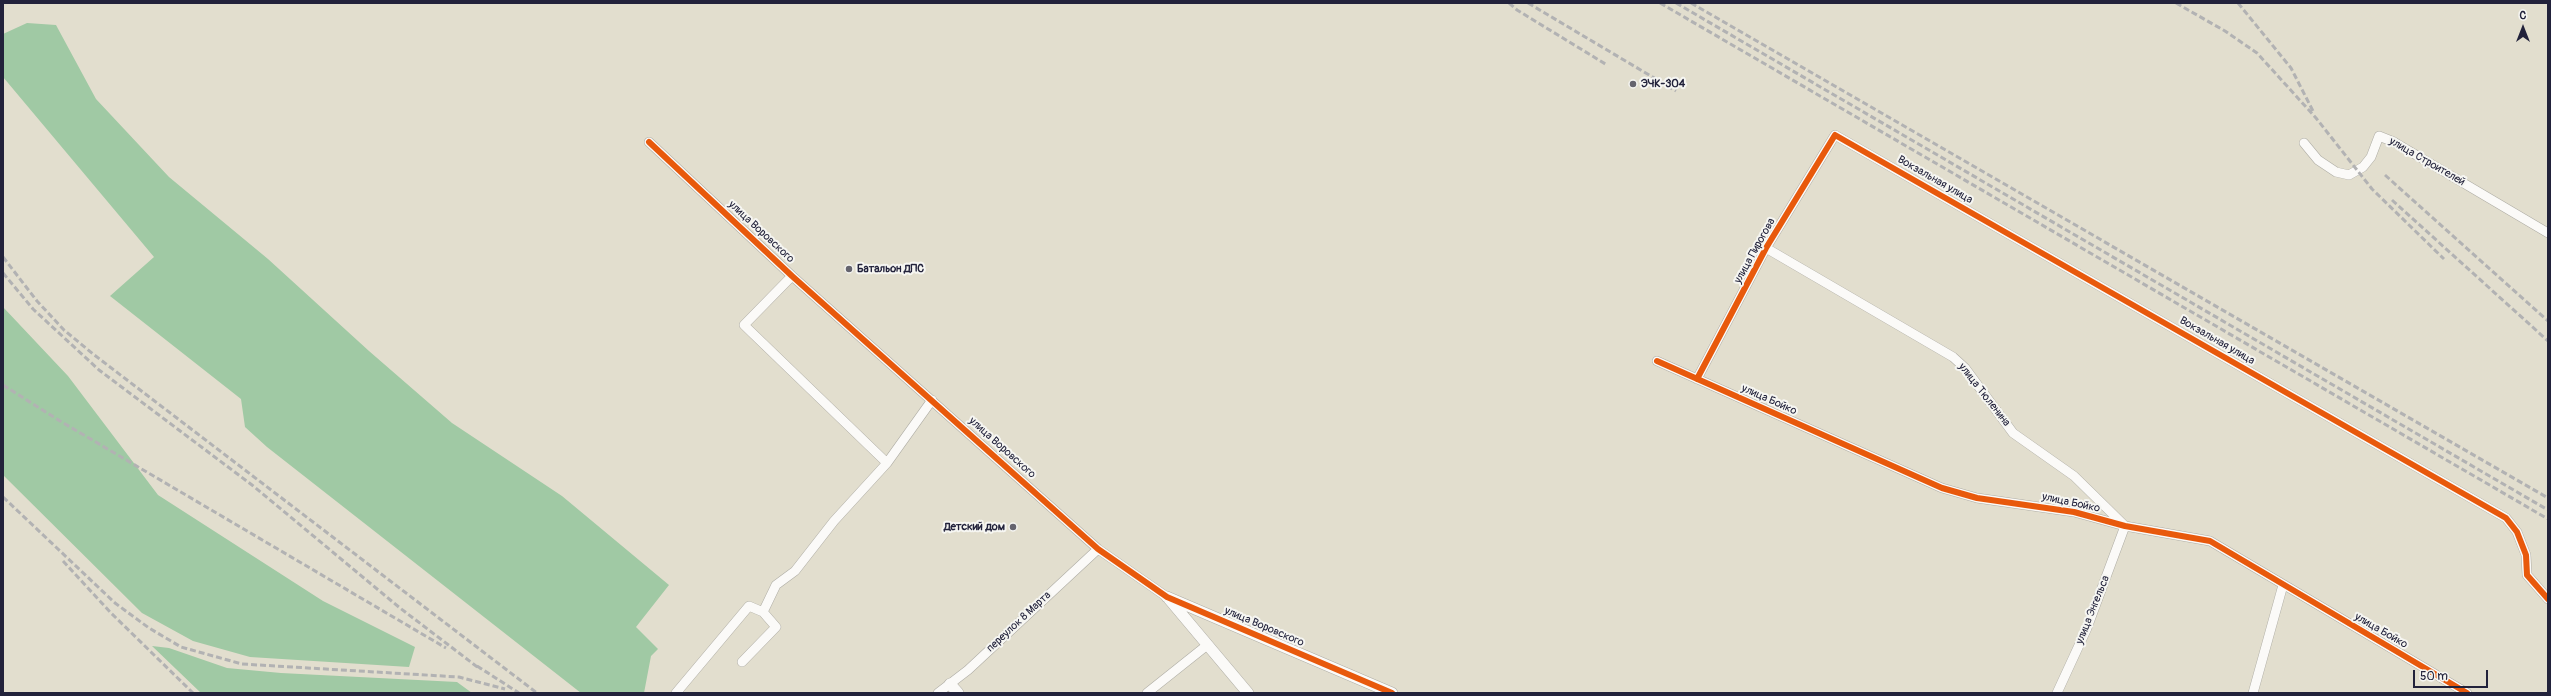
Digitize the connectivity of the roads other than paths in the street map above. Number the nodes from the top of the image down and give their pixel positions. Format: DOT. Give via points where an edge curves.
graph roads {
  1 [pos="1835,135"];
  2 [pos="649,142"];
  3 [pos="2304,143"];
  4 [pos="2548,233"];
  5 [pos="1766,248"];
  6 [pos="792,276"];
  7 [pos="1657,361"];
  8 [pos="1697,379"];
  9 [pos="932,400"];
  10 [pos="887,463"];
  11 [pos="2125,526"];
  12 [pos="1098,549"];
  13 [pos="2283,585"];
  14 [pos="1167,597"];
  15 [pos="2548,599"];
  16 [pos="763,612"];
  17 [pos="1206,646"];
  18 [pos="742,662"];
  19 [pos="950,684"];
  20 [pos="676,693"];
  21 [pos="938,693"];
  22 [pos="958,693"];
  23 [pos="1147,693"];
  24 [pos="1248,693"];
  25 [pos="1392,693"];
  26 [pos="2056,693"];
  27 [pos="2253,693"];
  28 [pos="2467,693"];
  1 -- 5 [label="street, улица Пирогова"];
  1 -- 15 [label="street, Вокзальная улица" via="2506,518 2517,532 2526,555 2527,575"];
  2 -- 6 [label="street, улица Воровского"];
  3 -- 4 [label="street, улица Строителей" via="2318,160 2336,172 2349,175 2363,167 2371,157 2379,136 2394,142"];
  5 -- 8 [label="street, улица Пирогова"];
  5 -- 11 [label="street, улица Тюленина" via="1953,357 1965,368 2013,433 2074,476"];
  6 -- 9 [label="street, улица Воровского"];
  6 -- 10 [label="street" via="744,325"];
  7 -- 8 [label="street, улица Бойко"];
  8 -- 11 [label="street, улица Бойко" via="1942,488 1977,498 2074,512"];
  9 -- 10 [label="street"];
  9 -- 12 [label="street, улица Воровского"];
  10 -- 16 [label="street" via="834,521 795,571 776,586"];
  11 -- 13 [label="street, улица Бойко" via="2210,541"];
  11 -- 26 [label="street, улица Энгельса" via="2087,628"];
  12 -- 14 [label="street, улица Воровского"];
  12 -- 19 [label="street, переулок 8 Марта"];
  13 -- 27 [label="street"];
  13 -- 28 [label="street, улица Бойко"];
  14 -- 17 [label="street"];
  14 -- 25 [label="street, улица Воровского"];
  16 -- 18 [label="street" via="776,627"];
  16 -- 20 [label="street" via="749,606"];
  17 -- 23 [label="street"];
  17 -- 24 [label="street"];
  19 -- 21 [label="street, переулок 8 Марта"];
  19 -- 22 [label="street"];
}
